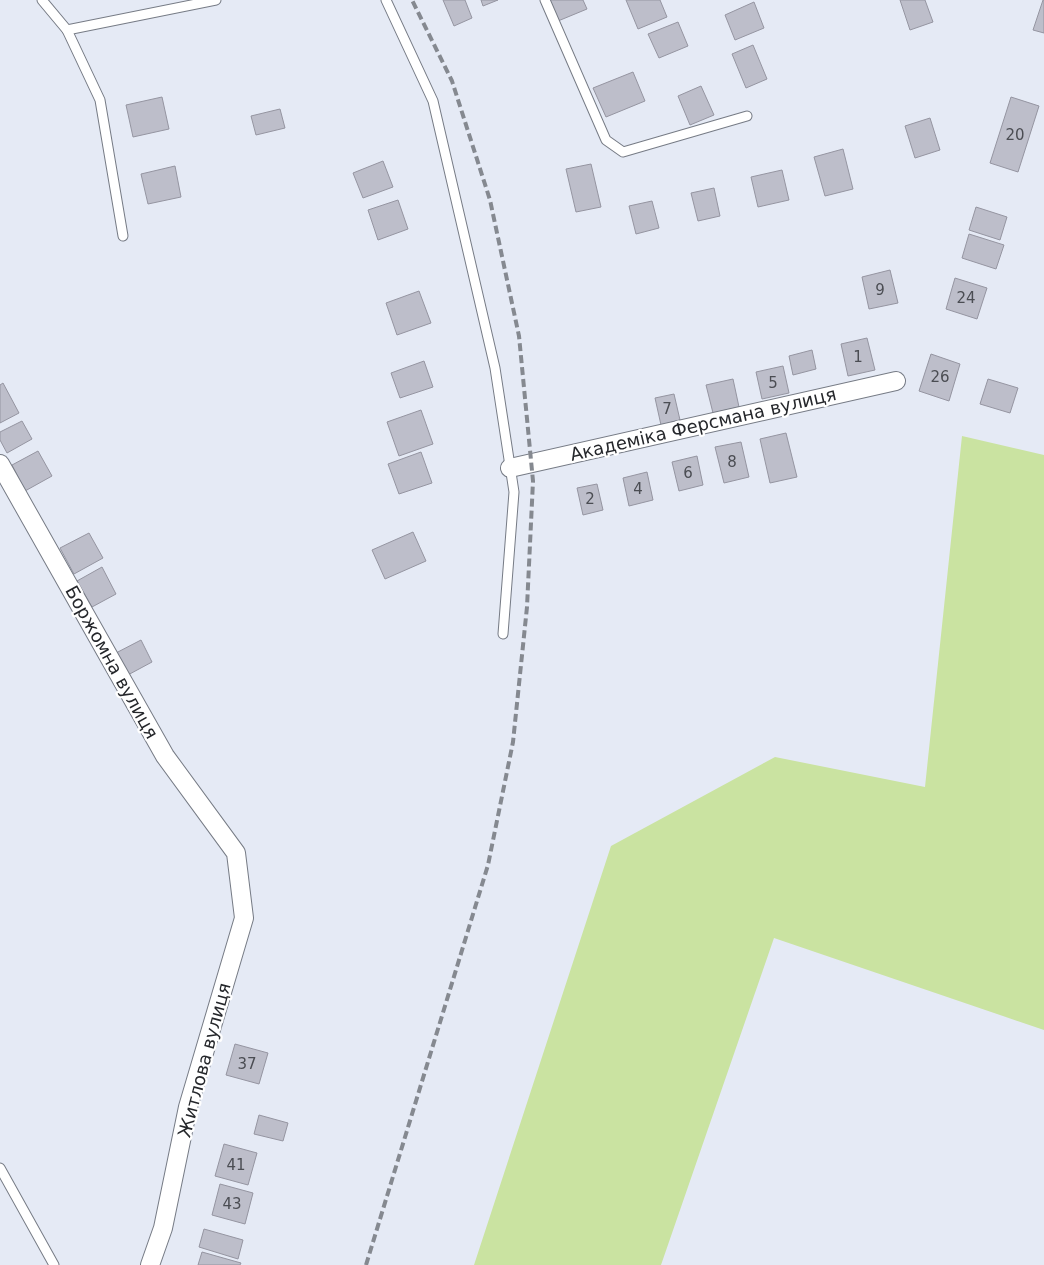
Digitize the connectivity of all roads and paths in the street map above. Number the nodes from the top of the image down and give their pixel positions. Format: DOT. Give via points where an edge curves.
graph roads {
  1 [pos="42,0"];
  2 [pos="216,0"];
  3 [pos="386,0"];
  4 [pos="545,0"];
  5 [pos="67,30"];
  6 [pos="747,116"];
  7 [pos="123,236"];
  8 [pos="896,381"];
  9 [pos="0,464"];
  10 [pos="510,468"];
  11 [pos="503,634"];
  12 [pos="236,853"];
  13 [pos="0,1168"];
  14 [pos="54,1265"];
  15 [pos="150,1265"];
  1 -- 5 [label="lane"];
  2 -- 5 [label="lane"];
  3 -- 10 [label="lane" via="433,101 496,368"];
  4 -- 6 [label="lane" via="606,140 623,152"];
  5 -- 7 [label="lane" via="100,100"];
  8 -- 10 [label="street, Академіка Ферсмана вулиця"];
  9 -- 12 [label="street, Боржомна вулиця" via="165,756"];
  10 -- 11 [label="lane" via="514,492"];
  12 -- 15 [label="street, Житлова вулиця" via="244,918 188,1107 164,1228"];
  13 -- 14 [label="lane"];
}
